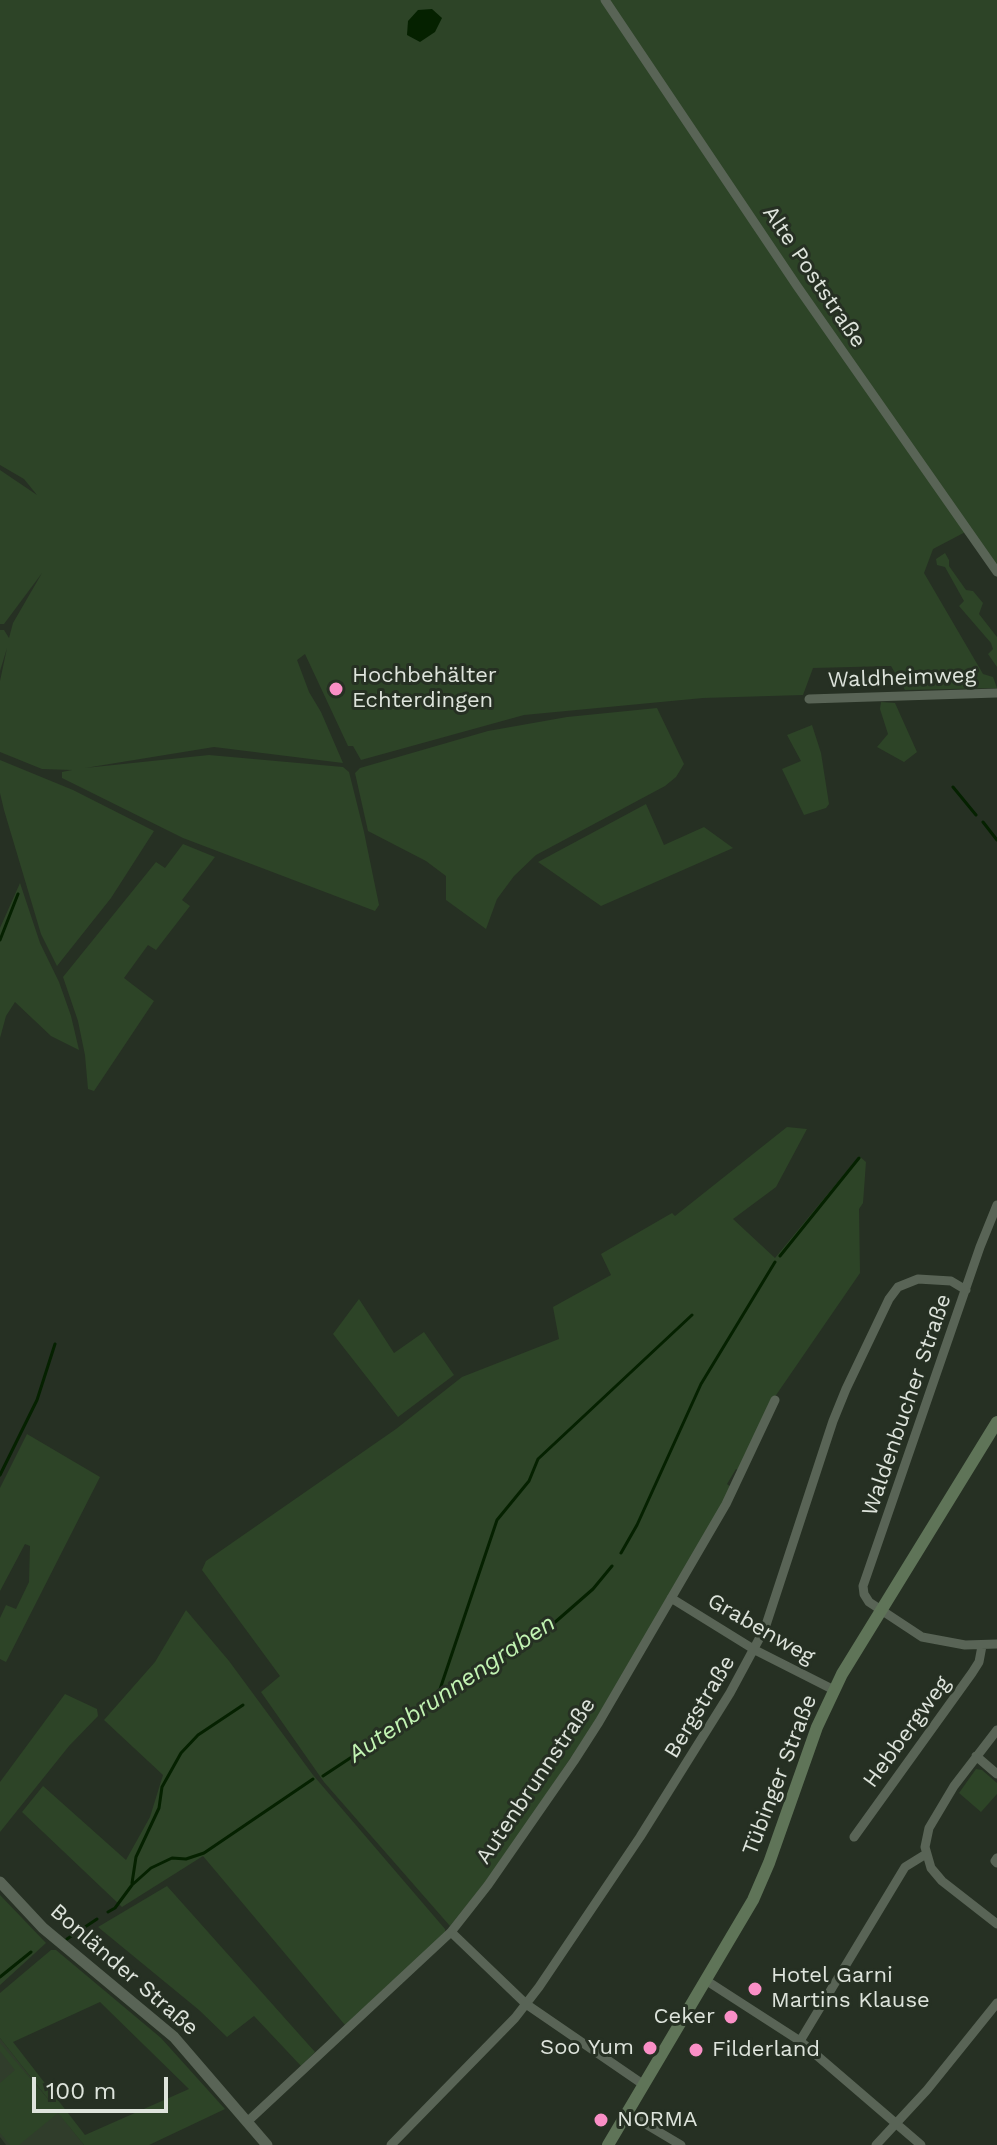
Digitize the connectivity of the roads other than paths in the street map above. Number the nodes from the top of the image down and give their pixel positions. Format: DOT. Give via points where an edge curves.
graph roads {
  1 [pos="605,0"];
  2 [pos="997,572"];
  3 [pos="997,693"];
  4 [pos="809,699"];
  5 [pos="997,1205"];
  6 [pos="966,1290"];
  7 [pos="775,1400"];
  8 [pos="997,1422"];
  9 [pos="671,1598"];
  10 [pos="881,1610"];
  11 [pos="997,1644"];
  12 [pos="982,1646"];
  13 [pos="755,1650"];
  14 [pos="834,1690"];
  15 [pos="997,1730"];
  16 [pos="976,1756"];
  17 [pos="997,1774"];
  18 [pos="854,1837"];
  19 [pos="926,1854"];
  20 [pos="0,1882"];
  21 [pos="997,1924"];
  22 [pos="451,1932"];
  23 [pos="707,1981"];
  24 [pos="997,2003"];
  25 [pos="526,2004"];
  26 [pos="800,2041"];
  27 [pos="644,2085"];
  28 [pos="627,2113"];
  29 [pos="247,2122"];
  30 [pos="896,2123"];
  31 [pos="267,2145"];
  32 [pos="391,2145"];
  33 [pos="608,2145"];
  34 [pos="681,2145"];
  35 [pos="876,2145"];
  36 [pos="921,2145"];
  1 -- 2 [label="street, Alte Poststraße"];
  3 -- 4 [label="street, Waldheimweg"];
  5 -- 6 [label="street, Waldenbucher Straße"];
  6 -- 10 [label="street, Waldenbucher Straße" via="863,1586 866,1599"];
  6 -- 13 [label="street, Bergstraße" via="951,1281 918,1279 898,1287 889,1299 833,1421"];
  7 -- 9 [label="street, Autenbrunnstraße" via="742,1475"];
  8 -- 10 [label="main road, Tübinger Straße"];
  9 -- 13 [label="street, Grabenweg"];
  9 -- 22 [label="street, Autenbrunnstraße" via="574,1761"];
  10 -- 12 [label="street" via="922,1637"];
  10 -- 14 [label="main road, Tübinger Straße"];
  11 -- 12 [label="street"];
  12 -- 18 [label="street, Hebbergweg" via="972,1673"];
  13 -- 14 [label="street, Grabenweg"];
  13 -- 25 [label="street, Bergstraße" via="677,1780"];
  14 -- 23 [label="main road, Tübinger Straße" via="759,1888"];
  15 -- 16 [label="street"];
  16 -- 17 [label="street"];
  16 -- 19 [label="street" via="929,1828"];
  19 -- 21 [label="street" via="942,1881"];
  19 -- 26 [label="street" via="905,1867"];
  20 -- 29 [label="street, Bonländer Straße" via="56,1939 174,2037"];
  22 -- 25 [label="street"];
  22 -- 29 [label="street, Autenbrunnstraße"];
  23 -- 26 [label="street"];
  23 -- 27 [label="main road, Tübinger Straße"];
  24 -- 30 [label="street"];
  25 -- 27 [label="street"];
  25 -- 32 [label="street, Bergstraße"];
  26 -- 30 [label="street"];
  27 -- 28 [label="main road, Tübinger Straße"];
  28 -- 33 [label="main road, Tübinger Straße"];
  28 -- 34 [label="street"];
  29 -- 31 [label="street, Bonländer Straße"];
  30 -- 35 [label="street"];
  30 -- 36 [label="street"];
}
